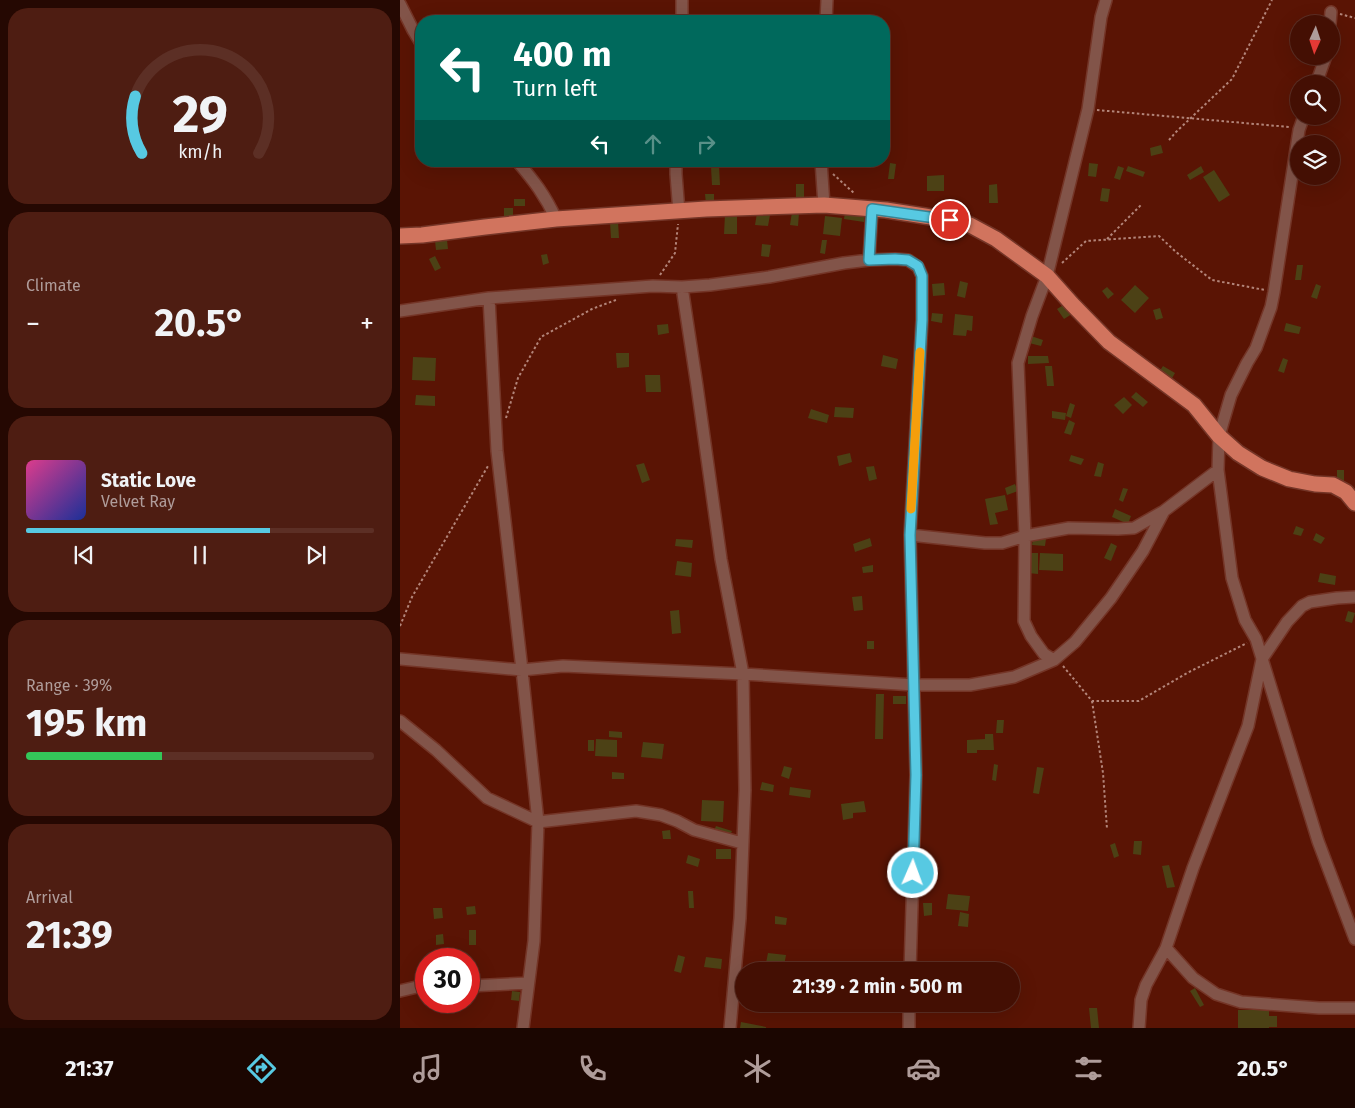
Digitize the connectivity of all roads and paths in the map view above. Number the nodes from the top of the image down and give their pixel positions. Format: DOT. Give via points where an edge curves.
graph roads {
  1 [pos="682,0"];
  2 [pos="826,0"];
  3 [pos="1106,0"];
  4 [pos="1272,0"];
  5 [pos="400,4"];
  6 [pos="1331,12"];
  7 [pos="682,15"];
  8 [pos="826,15"];
  9 [pos="1331,15"];
  10 [pos="1355,18"];
  11 [pos="415,33"];
  12 [pos="1088,109"];
  13 [pos="1192,117"];
  14 [pos="1301,125"];
  15 [pos="1299,130"];
  16 [pos="1170,140"];
  17 [pos="522,167"];
  18 [pos="676,167"];
  19 [pos="821,167"];
  20 [pos="826,167"];
  21 [pos="857,196"];
  22 [pos="824,205"];
  23 [pos="1141,205"];
  24 [pos="872,209"];
  25 [pos="679,212"];
  26 [pos="556,219"];
  27 [pos="400,236"];
  28 [pos="1107,239"];
  29 [pos="869,260"];
  30 [pos="1047,276"];
  31 [pos="652,286"];
  32 [pos="682,287"];
  33 [pos="1274,292"];
  34 [pos="489,298"];
  35 [pos="618,299"];
  36 [pos="400,311"];
  37 [pos="505,424"];
  38 [pos="1219,436"];
  39 [pos="497,452"];
  40 [pos="1218,470"];
  41 [pos="1355,503"];
  42 [pos="1164,511"];
  43 [pos="910,535"];
  44 [pos="1025,536"];
  45 [pos="1355,597"];
  46 [pos="400,626"];
  47 [pos="1256,638"];
  48 [pos="400,658"];
  49 [pos="1262,659"];
  50 [pos="1054,660"];
  51 [pos="522,670"];
  52 [pos="743,674"];
  53 [pos="914,685"];
  54 [pos="1092,701"];
  55 [pos="400,721"];
  56 [pos="538,822"];
  57 [pos="1107,829"];
  58 [pos="742,843"];
  59 [pos="1355,939"];
  60 [pos="1166,948"];
  61 [pos="910,962"];
  62 [pos="528,983"];
  63 [pos="480,985"];
  64 [pos="415,987"];
  65 [pos="400,991"];
  66 [pos="1355,1008"];
  67 [pos="909,1012"];
  68 [pos="523,1028"];
  69 [pos="730,1028"];
  70 [pos="908,1028"];
  71 [pos="1139,1028"];
  1 -- 7 [label="street"];
  2 -- 8 [label="street"];
  3 -- 12 [label="street"];
  4 -- 13 [label="path" via="1232,79"];
  5 -- 11 [label="street"];
  6 -- 9 [label="street"];
  6 -- 10 [label="path"];
  12 -- 13 [label="path"];
  12 -- 30 [label="street"];
  13 -- 15 [label="path" via="1288,126"];
  13 -- 16 [label="path"];
  14 -- 15 [label="street"];
  15 -- 33 [label="street"];
  17 -- 26 [label="street" via="547,199"];
  18 -- 25 [label="street"];
  19 -- 22 [label="street"];
  20 -- 21 [label="path"];
  22 -- 24 [label="main road"];
  22 -- 25 [label="main road"];
  23 -- 28 [label="path"];
  24 -- 29 [label="street"];
  24 -- 30 [label="main road" via="970,225 996,239"];
  25 -- 26 [label="main road"];
  25 -- 31 [label="path" via="675,253"];
  26 -- 27 [label="main road"];
  28 -- 30 [label="path" via="1086,241"];
  28 -- 33 [label="path" via="1159,236 1212,280"];
  29 -- 32 [label="street" via="769,278"];
  29 -- 43 [label="street" via="908,260 918,266 922,276"];
  30 -- 38 [label="main road" via="1109,342 1194,405"];
  30 -- 44 [label="street" via="1018,363"];
  31 -- 32 [label="street"];
  31 -- 34 [label="street"];
  32 -- 52 [label="street" via="721,559"];
  33 -- 38 [label="street" via="1256,348 1231,395"];
  34 -- 36 [label="street"];
  34 -- 39 [label="street"];
  35 -- 37 [label="path" via="592,309 541,337 518,378"];
  38 -- 40 [label="street"];
  38 -- 41 [label="main road" via="1238,454 1262,468 1289,478 1333,485 1346,492"];
  39 -- 46 [label="path" via="412,597"];
  39 -- 51 [label="street"];
  40 -- 42 [label="street"];
  40 -- 47 [label="street" via="1232,578 1245,620"];
  42 -- 44 [label="street" via="1134,528 1068,528"];
  42 -- 50 [label="street" via="1143,551 1111,598 1075,642"];
  43 -- 44 [label="street" via="985,543 1002,543"];
  43 -- 53 [label="street"];
  44 -- 50 [label="street" via="1024,621 1044,654"];
  45 -- 49 [label="street" via="1310,602 1302,606"];
  47 -- 49 [label="street"];
  47 -- 54 [label="path" via="1139,701"];
  48 -- 51 [label="street"];
  49 -- 59 [label="street" via="1318,841"];
  49 -- 60 [label="street" via="1248,726"];
  50 -- 53 [label="street" via="1014,677 970,685"];
  50 -- 54 [label="path"];
  51 -- 52 [label="street" via="563,666"];
  51 -- 56 [label="street"];
  52 -- 53 [label="street"];
  52 -- 58 [label="street" via="745,790"];
  53 -- 61 [label="street" via="916,775"];
  54 -- 57 [label="path" via="1103,773"];
  55 -- 56 [label="street" via="487,798"];
  56 -- 58 [label="street" via="636,811 661,815 694,830"];
  56 -- 62 [label="street" via="534,941"];
  58 -- 69 [label="street" via="740,918"];
  60 -- 66 [label="street" via="1192,978 1216,994 1241,1002"];
  60 -- 71 [label="street" via="1146,985"];
  62 -- 63 [label="street"];
  62 -- 68 [label="street"];
  64 -- 65 [label="street"];
  67 -- 70 [label="street"];
}
